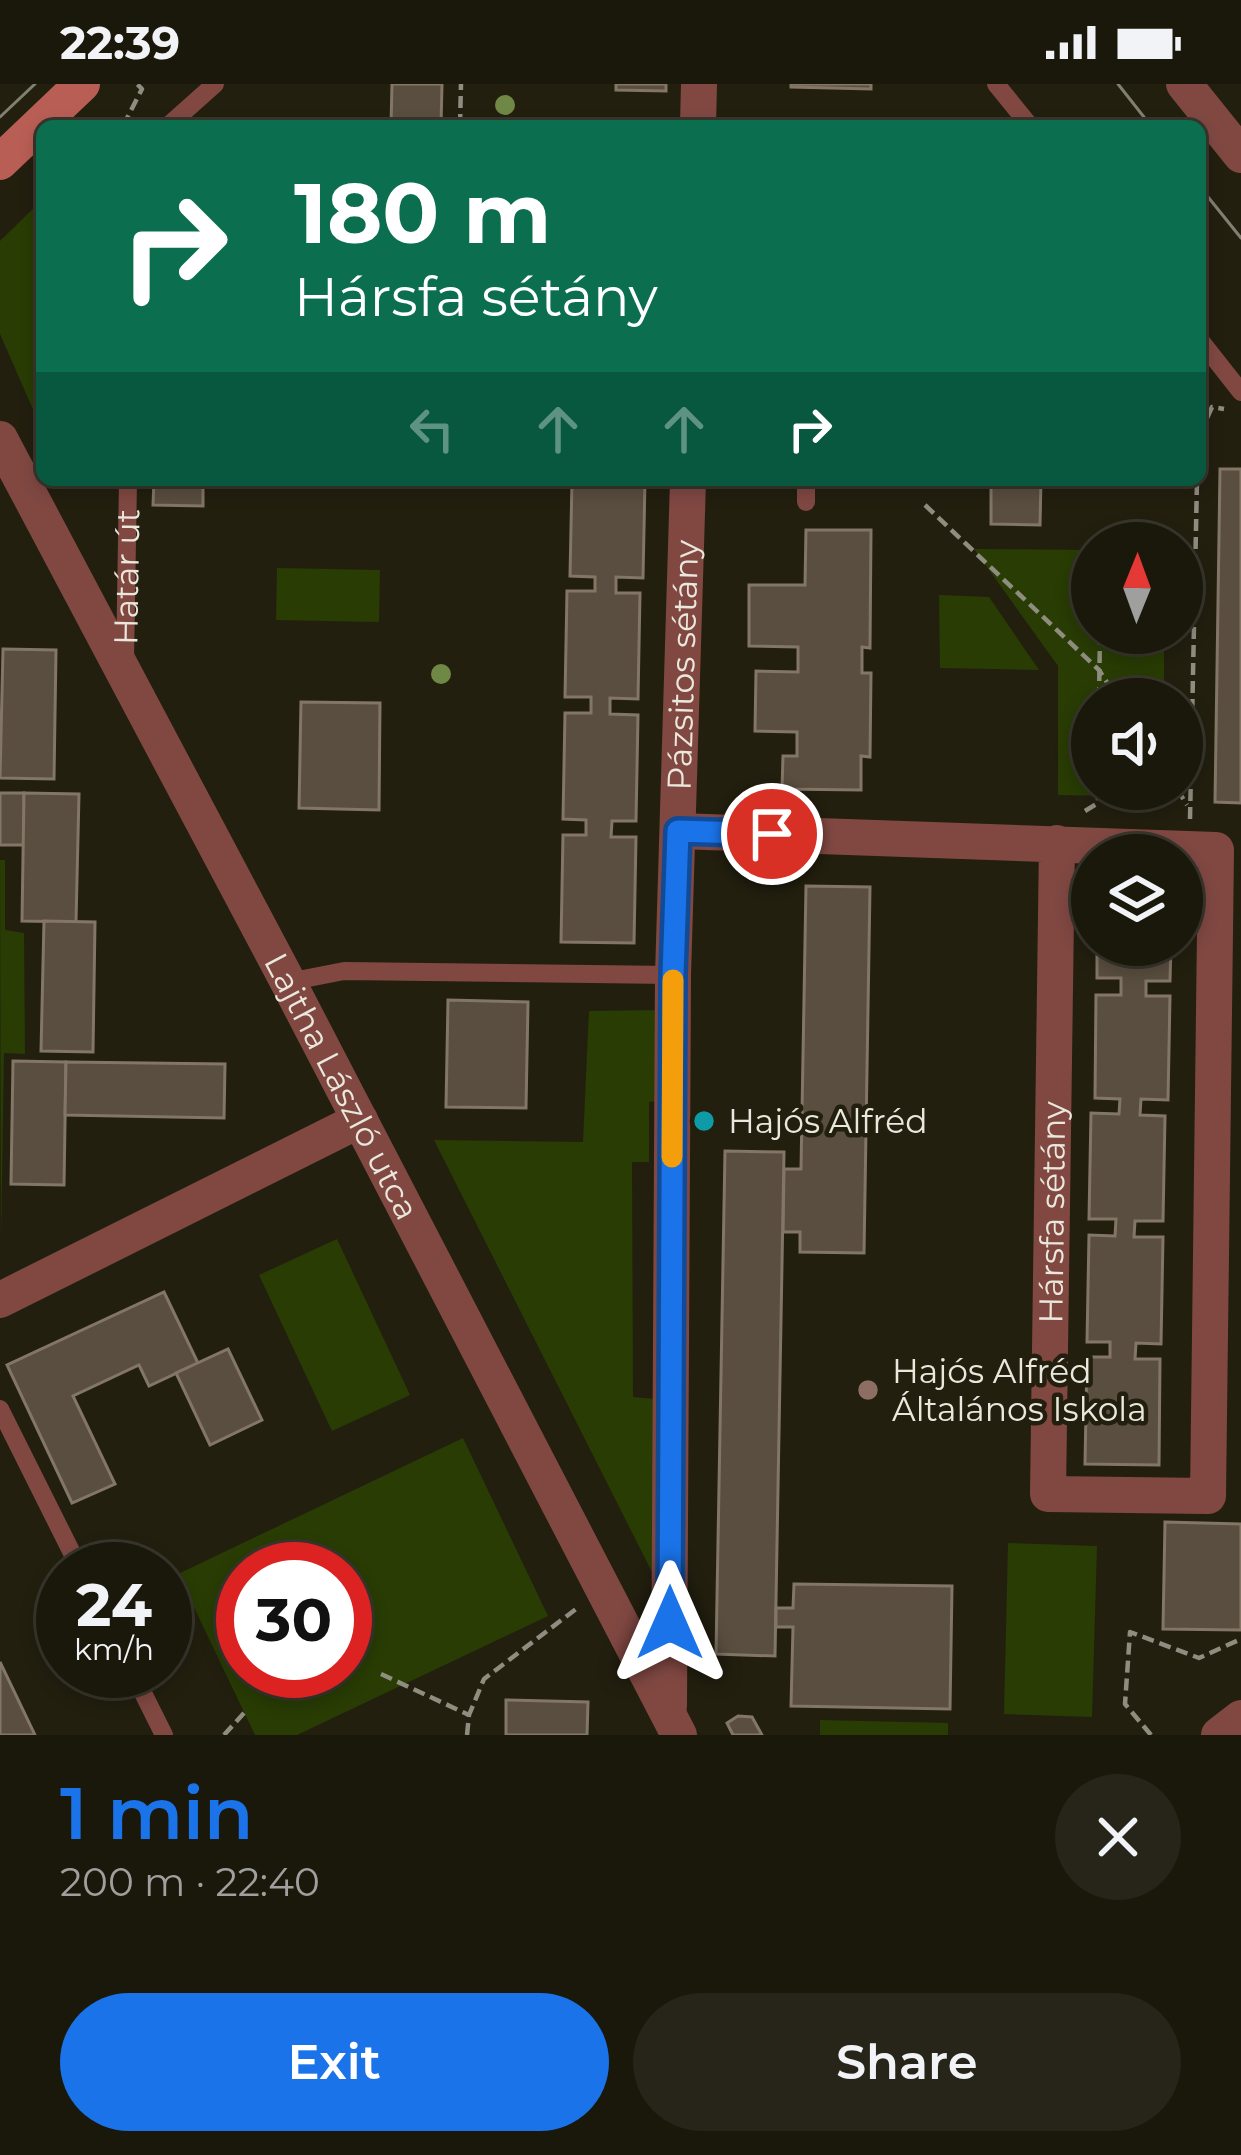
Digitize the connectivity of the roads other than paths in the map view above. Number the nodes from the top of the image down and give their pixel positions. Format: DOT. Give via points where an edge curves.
graph roads {
  1 [pos="82,84"];
  2 [pos="215,84"];
  3 [pos="699,84"];
  4 [pos="996,84"];
  5 [pos="1184,84"];
  6 [pos="44,120"];
  7 [pos="175,120"];
  8 [pos="698,120"];
  9 [pos="1025,120"];
  10 [pos="36,128"];
  11 [pos="1241,155"];
  12 [pos="0,162"];
  13 [pos="1206,350"];
  14 [pos="1237,401"];
  15 [pos="0,440"];
  16 [pos="128,486"];
  17 [pos="688,486"];
  18 [pos="806,486"];
  19 [pos="806,502"];
  20 [pos="125,672"];
  21 [pos="678,831"];
  22 [pos="1057,843"];
  23 [pos="673,975"];
  24 [pos="289,982"];
  25 [pos="360,1120"];
  26 [pos="0,1300"];
  27 [pos="0,1409"];
  28 [pos="1225,1497"];
  29 [pos="66,1542"];
  30 [pos="145,1698"];
  31 [pos="1241,1718"];
  32 [pos="674,1725"];
  33 [pos="164,1735"];
  34 [pos="1220,1735"];
  1 -- 6 [label="main road"];
  2 -- 7 [label="lane"];
  3 -- 8 [label="street"];
  4 -- 9 [label="lane"];
  5 -- 11 [label="street"];
  10 -- 12 [label="main road"];
  13 -- 14 [label="lane"];
  15 -- 20 [label="street, Lajtha László utca"];
  16 -- 20 [label="lane, Határ út"];
  17 -- 21 [label="street, Pázsitos sétány"];
  18 -- 19 [label="lane"];
  20 -- 24 [label="street, Lajtha László utca"];
  21 -- 22 [label="street"];
  21 -- 23 [label="street, Pázsitos sétány"];
  22 -- 28 [label="street, Hársfa sétány" via="1216,850"];
  22 -- 28 [label="street, Hársfa sétány" via="1048,1493"];
  23 -- 24 [label="lane" via="344,971"];
  23 -- 32 [label="street, Pázsitos sétány"];
  24 -- 25 [label="street, Lajtha László utca"];
  25 -- 26 [label="street"];
  25 -- 32 [label="street, Lajtha László utca"];
  27 -- 29 [label="lane"];
  30 -- 33 [label="lane"];
  31 -- 34 [label="street"];
}
